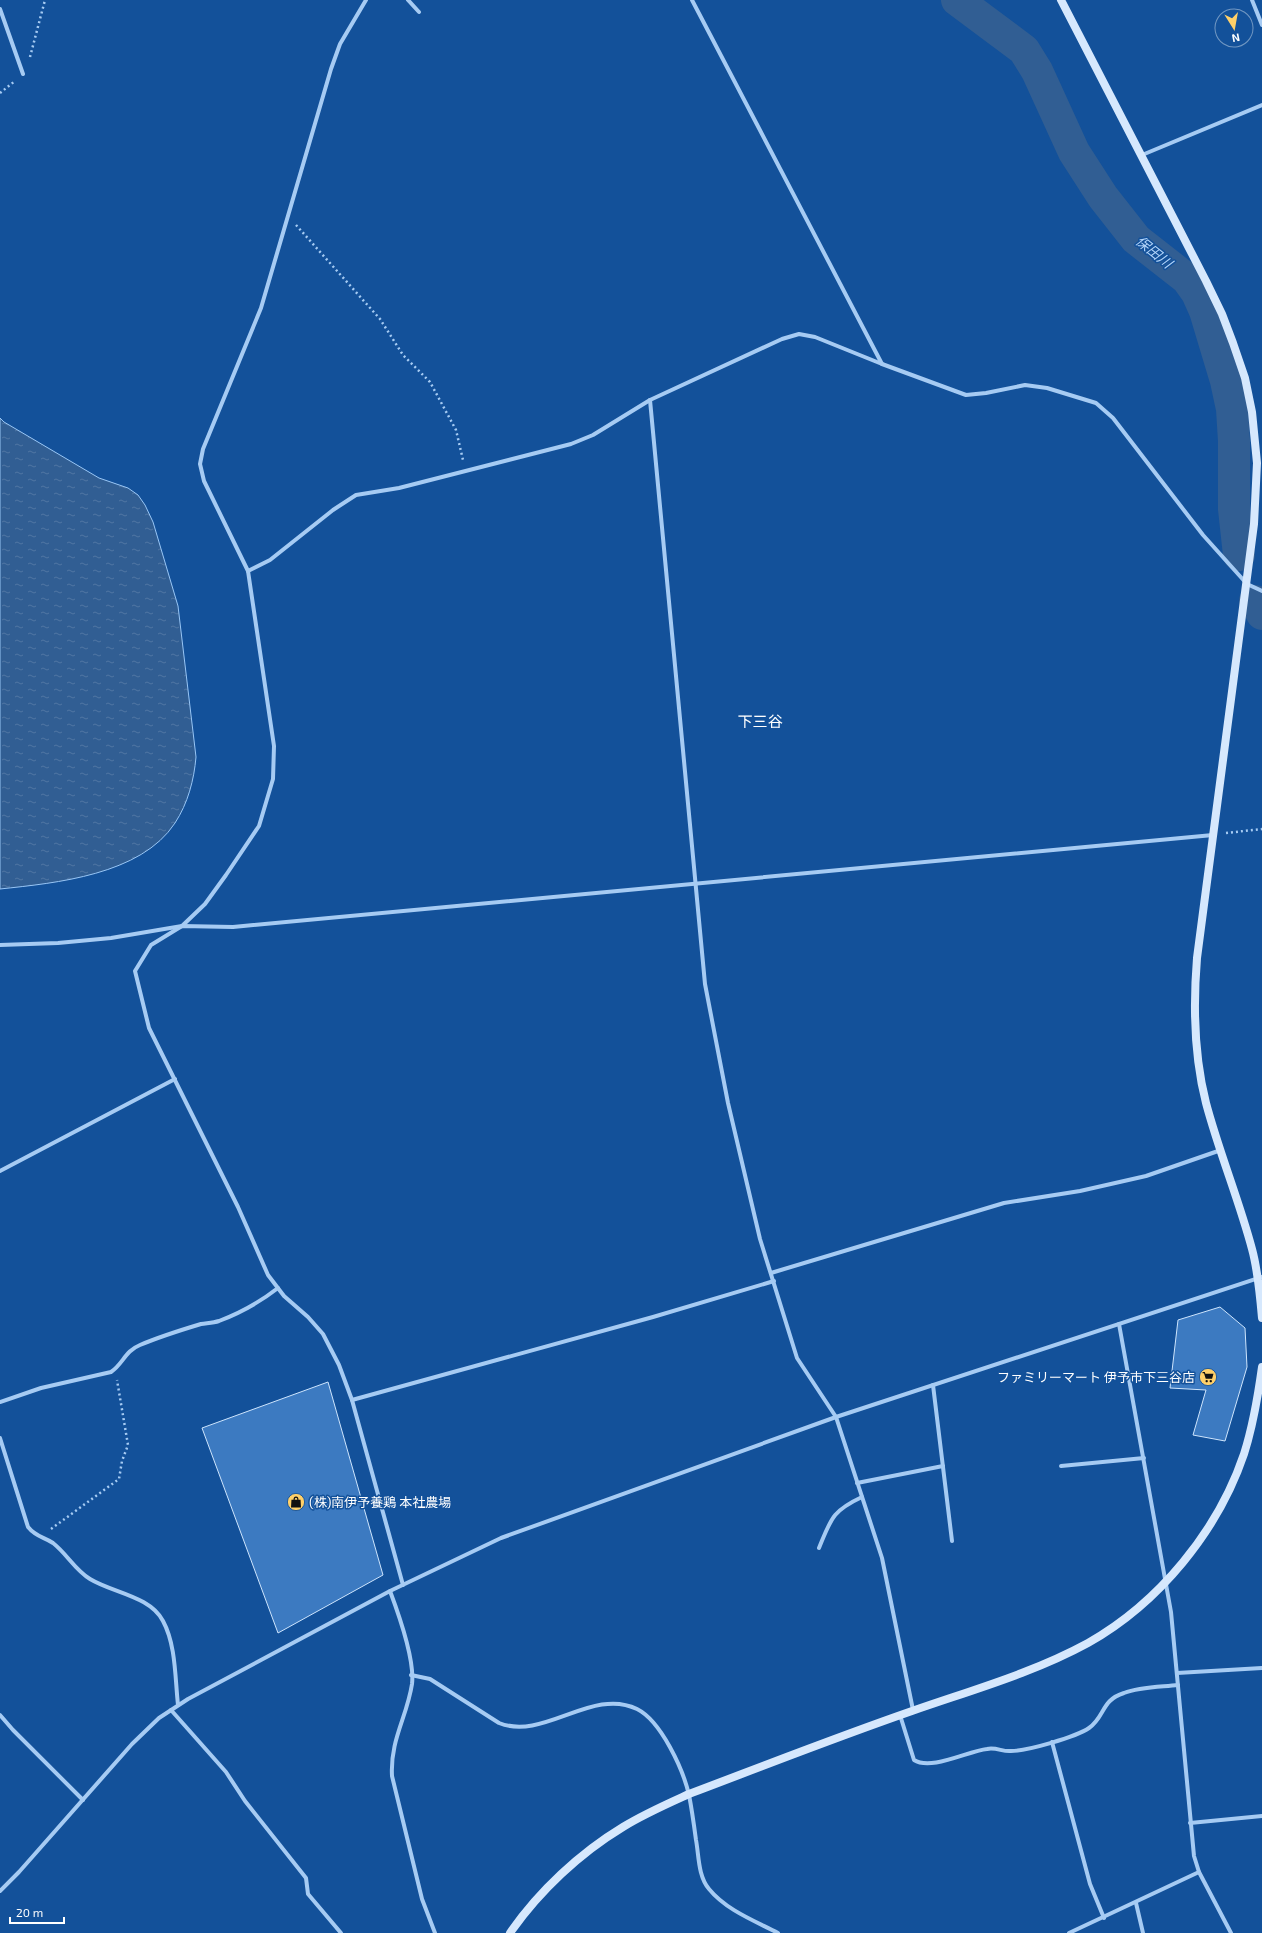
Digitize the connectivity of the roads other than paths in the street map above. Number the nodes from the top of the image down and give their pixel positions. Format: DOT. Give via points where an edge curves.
graph roads {
  1 [pos="366,0"];
  2 [pos="408,0"];
  3 [pos="692,0"];
  4 [pos="1061,0"];
  5 [pos="1252,0"];
  6 [pos="0,9"];
  7 [pos="419,12"];
  8 [pos="1262,25"];
  9 [pos="23,74"];
  10 [pos="1262,105"];
  11 [pos="1142,155"];
  12 [pos="882,364"];
  13 [pos="650,400"];
  14 [pos="248,571"];
  15 [pos="1247,584"];
  16 [pos="1262,591"];
  17 [pos="1213,835"];
  18 [pos="694,883"];
  19 [pos="182,926"];
  20 [pos="0,945"];
  21 [pos="176,1079"];
  22 [pos="1222,1150"];
  23 [pos="0,1171"];
  24 [pos="771,1273"];
  25 [pos="1260,1278"];
  26 [pos="774,1281"];
  27 [pos="278,1288"];
  28 [pos="1262,1318"];
  29 [pos="1119,1324"];
  30 [pos="1262,1367"];
  31 [pos="933,1385"];
  32 [pos="352,1400"];
  33 [pos="0,1402"];
  34 [pos="836,1417"];
  35 [pos="0,1438"];
  36 [pos="1144,1458"];
  37 [pos="943,1466"];
  38 [pos="1061,1466"];
  39 [pos="858,1483"];
  40 [pos="862,1497"];
  41 [pos="952,1541"];
  42 [pos="819,1548"];
  43 [pos="1166,1581"];
  44 [pos="403,1585"];
  45 [pos="390,1591"];
  46 [pos="1262,1668"];
  47 [pos="1177,1673"];
  48 [pos="411,1675"];
  49 [pos="1178,1685"];
  50 [pos="178,1705"];
  51 [pos="171,1710"];
  52 [pos="913,1710"];
  53 [pos="0,1715"];
  54 [pos="900,1715"];
  55 [pos="1052,1742"];
  56 [pos="689,1794"];
  57 [pos="83,1800"];
  58 [pos="1262,1816"];
  59 [pos="1190,1823"];
  60 [pos="1199,1872"];
  61 [pos="0,1891"];
  62 [pos="1136,1902"];
  63 [pos="1104,1918"];
  64 [pos="341,1933"];
  65 [pos="434,1933"];
  66 [pos="510,1933"];
  67 [pos="778,1933"];
  68 [pos="1069,1933"];
  69 [pos="1143,1933"];
  70 [pos="1231,1933"];
  1 -- 14 [label="street" via="340,44 333,62 261,308 203,448 200,464 204,481"];
  2 -- 7 [label="street"];
  3 -- 12 [label="street"];
  4 -- 11 [label="street"];
  5 -- 8 [label="street"];
  6 -- 9 [label="street"];
  10 -- 11 [label="street"];
  11 -- 15 [label="street" via="1222,314 1245,378 1252,412 1257,463 1254,524"];
  12 -- 13 [label="street" via="815,337 799,334 782,339"];
  12 -- 15 [label="street" via="966,394 1025,386 1047,388 1096,403 1113,418 1203,535"];
  13 -- 14 [label="street" via="593,435 571,444 399,488 356,495 270,560"];
  13 -- 18 [label="street"];
  14 -- 19 [label="street" via="274,746 273,779 259,826 205,904"];
  15 -- 16 [label="street"];
  15 -- 17 [label="street"];
  17 -- 18 [label="street"];
  17 -- 22 [label="street" via="1197,958 1194,1028 1206,1103"];
  18 -- 19 [label="street" via="233,927"];
  18 -- 24 [label="street" via="705,984 728,1103 760,1239"];
  19 -- 20 [label="street" via="111,938"];
  19 -- 21 [label="street" via="151,945 135,971 149,1028"];
  21 -- 23 [label="street"];
  21 -- 27 [label="street" via="238,1206 268,1275"];
  22 -- 24 [label="street" via="1146,1176 1080,1191 1004,1203"];
  22 -- 25 [label="street"];
  24 -- 26 [label="street"];
  25 -- 28 [label="street"];
  25 -- 29 [label="street"];
  26 -- 32 [label="street"];
  26 -- 34 [label="street" via="797,1358"];
  27 -- 32 [label="street" via="324,1334 339,1364"];
  27 -- 33 [label="street" via="261,1301 218,1321 138,1345 121,1360 115,1370 41,1388"];
  29 -- 31 [label="street"];
  29 -- 36 [label="street"];
  30 -- 43 [label="street" via="1252,1424 1244,1454 1233,1479 1205,1533"];
  31 -- 34 [label="street"];
  31 -- 37 [label="street"];
  32 -- 44 [label="street"];
  34 -- 39 [label="street"];
  34 -- 44 [label="street" via="501,1538"];
  35 -- 50 [label="street" via="28,1527 52,1543 88,1578 155,1609 170,1636"];
  36 -- 38 [label="street"];
  36 -- 43 [label="street"];
  37 -- 39 [label="street"];
  37 -- 41 [label="street"];
  39 -- 40 [label="street"];
  40 -- 42 [label="street" via="832,1517"];
  40 -- 52 [label="street" via="882,1558"];
  43 -- 47 [label="street"];
  43 -- 52 [label="street" via="1140,1606 1077,1648 1024,1673"];
  44 -- 45 [label="street"];
  45 -- 48 [label="street" via="409,1653"];
  45 -- 50 [label="street"];
  46 -- 47 [label="street"];
  47 -- 49 [label="street"];
  48 -- 56 [label="street" via="430,1679 509,1727 520,1728 613,1704 635,1708 656,1724"];
  48 -- 65 [label="street" via="412,1683 393,1747 392,1776 422,1899"];
  49 -- 55 [label="street" via="1124,1692 1111,1699 1099,1719 1090,1728"];
  49 -- 59 [label="street"];
  50 -- 51 [label="street"];
  51 -- 57 [label="street" via="132,1744"];
  51 -- 64 [label="street" via="226,1772 245,1801 306,1878 308,1894"];
  52 -- 54 [label="street"];
  53 -- 57 [label="street"];
  54 -- 55 [label="street" via="914,1760 920,1764 987,1748 1010,1752"];
  54 -- 56 [label="street"];
  55 -- 63 [label="street" via="1090,1884"];
  56 -- 66 [label="street" via="623,1827 599,1844 545,1891"];
  56 -- 67 [label="street" via="702,1875 708,1889 738,1912"];
  57 -- 61 [label="street"];
  58 -- 59 [label="street"];
  59 -- 60 [label="street" via="1194,1856"];
  60 -- 62 [label="street"];
  60 -- 70 [label="street"];
  62 -- 63 [label="street"];
  62 -- 69 [label="street"];
  63 -- 68 [label="street"];
}
